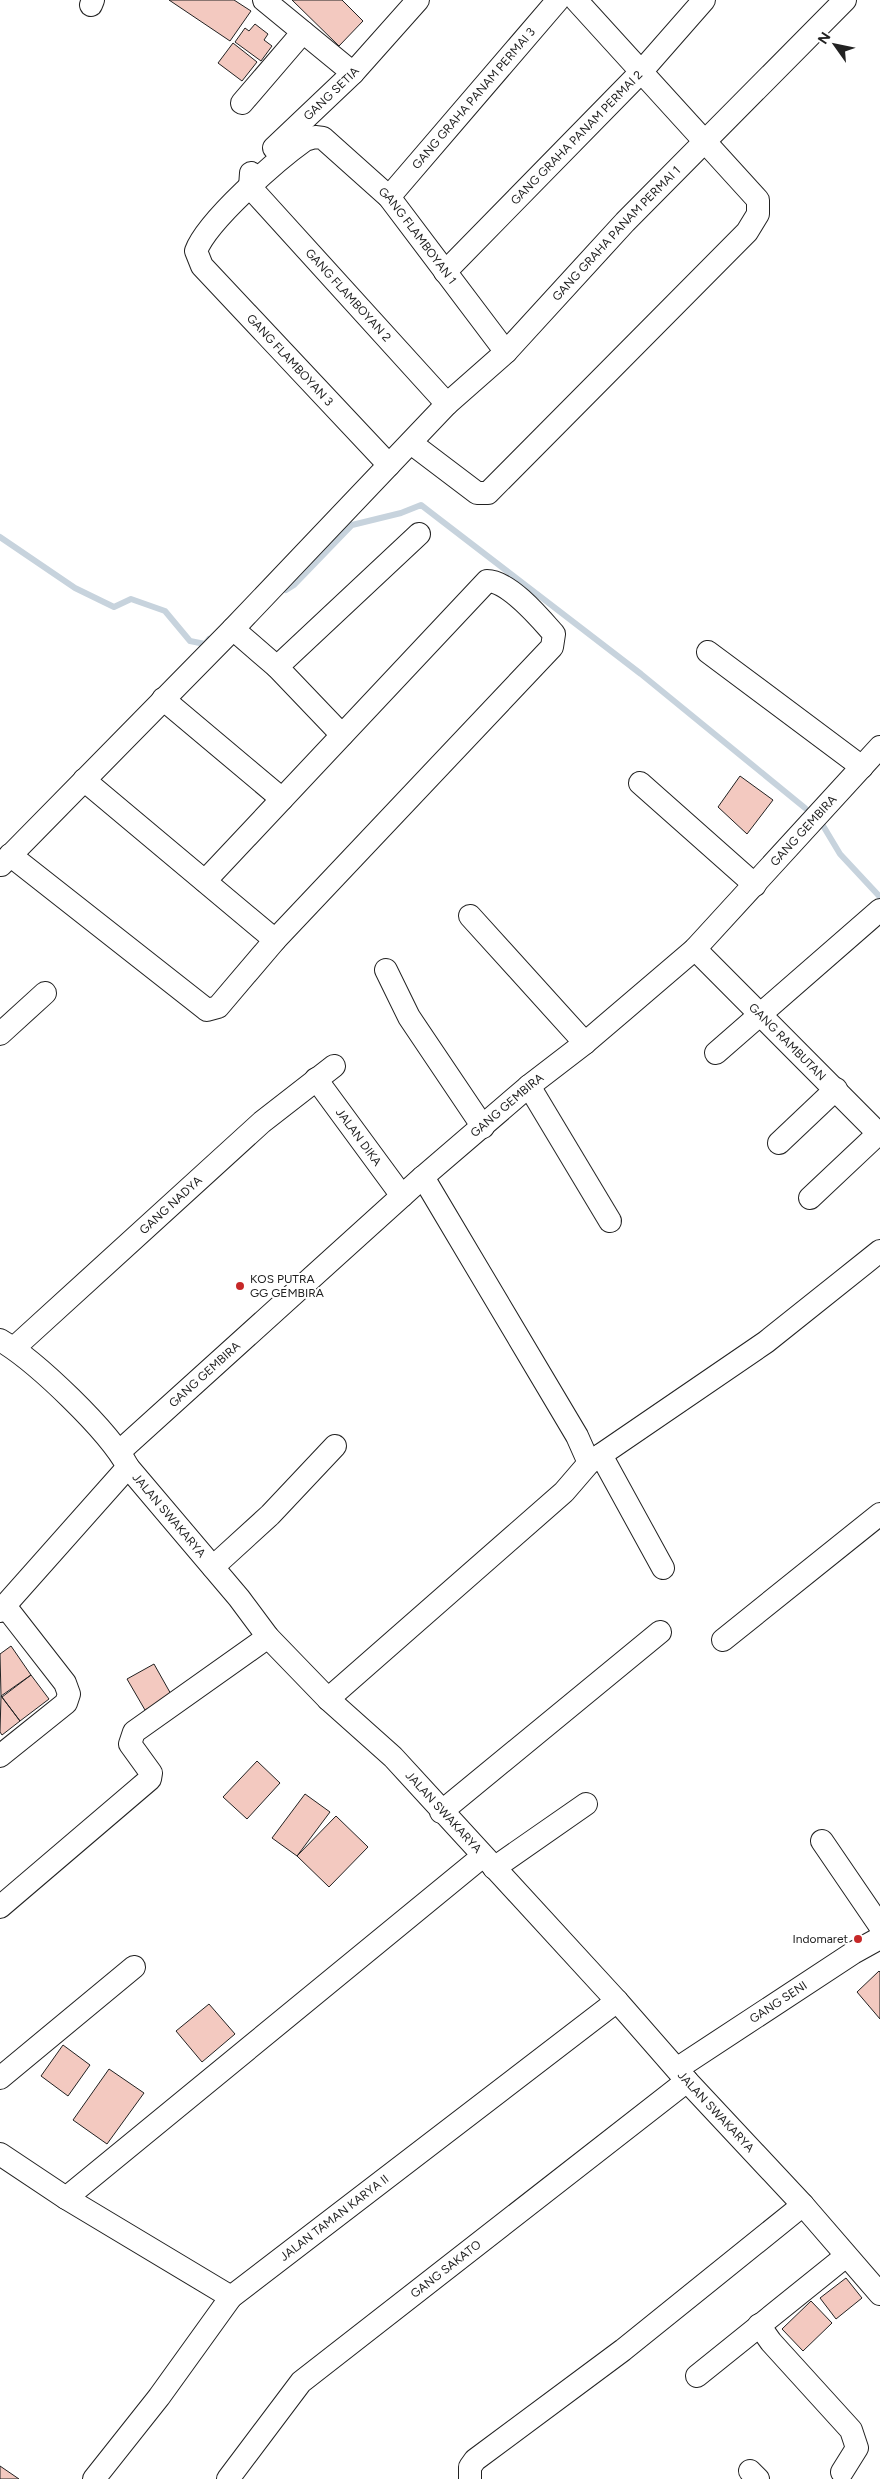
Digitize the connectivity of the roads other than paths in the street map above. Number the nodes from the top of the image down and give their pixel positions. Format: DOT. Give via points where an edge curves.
graph roads {
  1 [pos="264,0"];
  2 [pos="418,0"];
  3 [pos="558,0"];
  4 [pos="576,0"];
  5 [pos="704,0"];
  6 [pos="845,0"];
  7 [pos="303,32"];
  8 [pos="640,72"];
  9 [pos="354,73"];
  10 [pos="242,103"];
  11 [pos="704,142"];
  12 [pos="250,187"];
  13 [pos="389,197"];
  14 [pos="445,272"];
  15 [pos="506,352"];
  16 [pos="447,404"];
  17 [pos="411,442"];
  18 [pos="389,465"];
  19 [pos="419,534"];
  20 [pos="233,628"];
  21 [pos="708,652"];
  22 [pos="277,667"];
  23 [pos="163,699"];
  24 [pos="342,735"];
  25 [pos="880,747"];
  26 [pos="862,766"];
  27 [pos="84,780"];
  28 [pos="640,783"];
  29 [pos="282,799"];
  30 [pos="5,861"];
  31 [pos="205,881"];
  32 [pos="755,885"];
  33 [pos="880,910"];
  34 [pos="470,916"];
  35 [pos="274,940"];
  36 [pos="695,949"];
  37 [pos="386,970"];
  38 [pos="45,994"];
  39 [pos="762,1016"];
  40 [pos="0,1034"];
  41 [pos="585,1043"];
  42 [pos="716,1053"];
  43 [pos="325,1073"];
  44 [pos="530,1086"];
  45 [pos="836,1089"];
  46 [pos="483,1127"];
  47 [pos="879,1134"];
  48 [pos="779,1143"];
  49 [pos="423,1177"];
  50 [pos="402,1196"];
  51 [pos="810,1198"];
  52 [pos="610,1221"];
  53 [pos="880,1251"];
  54 [pos="7,1344"];
  55 [pos="335,1446"];
  56 [pos="124,1459"];
  57 [pos="595,1459"];
  58 [pos="880,1514"];
  59 [pos="213,1567"];
  60 [pos="663,1568"];
  61 [pos="2,1609"];
  62 [pos="660,1632"];
  63 [pos="268,1637"];
  64 [pos="723,1640"];
  65 [pos="328,1699"];
  66 [pos="0,1756"];
  67 [pos="586,1804"];
  68 [pos="441,1812"];
  69 [pos="822,1841"];
  70 [pos="489,1862"];
  71 [pos="0,1907"];
  72 [pos="880,1926"];
  73 [pos="880,1938"];
  74 [pos="134,1966"];
  75 [pos="617,2001"];
  76 [pos="682,2075"];
  77 [pos="0,2078"];
  78 [pos="0,2154"];
  79 [pos="66,2198"];
  80 [pos="803,2206"];
  81 [pos="846,2256"];
  82 [pos="880,2294"];
  83 [pos="231,2297"];
  84 [pos="759,2325"];
  85 [pos="697,2376"];
  86 [pos="842,2472"];
  87 [pos="94,2479"];
  88 [pos="228,2479"];
  89 [pos="470,2479"];
  1 -- 7 [label="street"];
  2 -- 9 [label="street, GANG SETIA"];
  3 -- 13 [label="street, GANG GRAHA PANAM PERMAI 3"];
  4 -- 8 [label="street"];
  5 -- 8 [label="street, GANG GRAHA PANAM PERMAI 2"];
  6 -- 11 [label="street, GANG GRAHA PANAM PERMAI 1"];
  7 -- 9 [label="street"];
  7 -- 10 [label="street"];
  8 -- 11 [label="street"];
  8 -- 14 [label="street, GANG GRAHA PANAM PERMAI 2"];
  9 -- 12 [label="street, GANG SETIA" via="253,168"];
  11 -- 15 [label="street, GANG GRAHA PANAM PERMAI 1"];
  11 -- 17 [label="street" via="758,200 758,214 747,232 488,493 477,493"];
  12 -- 13 [label="street, GANG FLAMBOYAN 1" via="290,151 315,137 323,138"];
  12 -- 16 [label="street, GANG FLAMBOYAN 2"];
  12 -- 18 [label="street, GANG FLAMBOYAN 3" via="200,238 196,251 202,266"];
  13 -- 14 [label="street, GANG FLAMBOYAN 1"];
  14 -- 15 [label="street, GANG FLAMBOYAN 1"];
  15 -- 16 [label="street, GANG GRAHA PANAM PERMAI 1"];
  16 -- 17 [label="street, GANG GRAHA PANAM PERMAI 1"];
  17 -- 18 [label="street, GANG GRAHA PANAM PERMAI 1"];
  18 -- 20 [label="street, GANG GRAHA PANAM PERMAI 1"];
  19 -- 22 [label="street"];
  20 -- 22 [label="street"];
  20 -- 23 [label="street, GANG GRAHA PANAM PERMAI 1"];
  21 -- 26 [label="street"];
  22 -- 24 [label="street"];
  23 -- 27 [label="street, GANG GRAHA PANAM PERMAI 1"];
  23 -- 29 [label="street"];
  24 -- 29 [label="street"];
  24 -- 35 [label="street" via="488,580 500,582 554,634 552,647"];
  25 -- 26 [label="street, GANG GEMBIRA"];
  26 -- 32 [label="street, GANG GEMBIRA"];
  27 -- 30 [label="street, GANG GRAHA PANAM PERMAI 1"];
  27 -- 31 [label="street"];
  28 -- 32 [label="street"];
  29 -- 31 [label="street"];
  30 -- 35 [label="street" via="207,1010 218,1007"];
  31 -- 35 [label="street"];
  32 -- 36 [label="street, GANG GEMBIRA"];
  33 -- 39 [label="street"];
  34 -- 41 [label="street"];
  36 -- 39 [label="street, GANG RAMBUTAN"];
  36 -- 41 [label="street, GANG GEMBIRA"];
  37 -- 46 [label="street" via="409,1017"];
  38 -- 40 [label="street"];
  39 -- 42 [label="street"];
  39 -- 45 [label="street, GANG RAMBUTAN"];
  41 -- 44 [label="street, GANG GEMBIRA"];
  43 -- 50 [label="street, JALAN DIKA"];
  43 -- 54 [label="street, GANG NADYA" via="262,1122"];
  44 -- 46 [label="street, GANG GEMBIRA"];
  44 -- 52 [label="street"];
  45 -- 47 [label="street, GANG RAMBUTAN"];
  45 -- 48 [label="street"];
  46 -- 49 [label="street, GANG GEMBIRA"];
  47 -- 51 [label="street"];
  49 -- 50 [label="street, GANG GEMBIRA"];
  49 -- 57 [label="street" via="577,1436"];
  50 -- 56 [label="street, GANG GEMBIRA"];
  53 -- 57 [label="street" via="766,1342"];
  54 -- 56 [label="street, JALAN SWAKARYA" via="58,1387"];
  55 -- 59 [label="street" via="270,1515"];
  56 -- 59 [label="street, JALAN SWAKARYA"];
  56 -- 61 [label="street, GANG GEMBIRA"];
  57 -- 60 [label="street"];
  57 -- 65 [label="street" via="564,1492"];
  58 -- 64 [label="street"];
  59 -- 63 [label="street, JALAN SWAKARYA"];
  61 -- 66 [label="street" via="65,1683 69,1694 66,1702"];
  62 -- 68 [label="street"];
  63 -- 65 [label="street, JALAN SWAKARYA"];
  63 -- 71 [label="street" via="134,1732 130,1744 151,1773 150,1779"];
  65 -- 68 [label="street, JALAN SWAKARYA" via="393,1757"];
  67 -- 70 [label="street"];
  68 -- 70 [label="street, JALAN SWAKARYA"];
  69 -- 72 [label="street"];
  70 -- 75 [label="street, JALAN SWAKARYA"];
  70 -- 79 [label="street"];
  73 -- 76 [label="street, GANG SENI" via="853,1953"];
  74 -- 77 [label="street"];
  75 -- 76 [label="street, JALAN SWAKARYA"];
  75 -- 83 [label="street, JALAN TAMAN KARYA II"];
  76 -- 80 [label="street, JALAN SWAKARYA"];
  76 -- 88 [label="street, GANG SAKATO" via="301,2382"];
  78 -- 79 [label="street"];
  79 -- 83 [label="street"];
  80 -- 81 [label="street, JALAN SWAKARYA"];
  80 -- 89 [label="street" via="623,2350 475,2460 470,2467"];
  81 -- 82 [label="street, JALAN SWAKARYA"];
  81 -- 84 [label="street"];
  83 -- 87 [label="street, JALAN TAMAN KARYA II" via="159,2397"];
  84 -- 85 [label="street"];
  84 -- 86 [label="street" via="851,2430 857,2448"];
}
